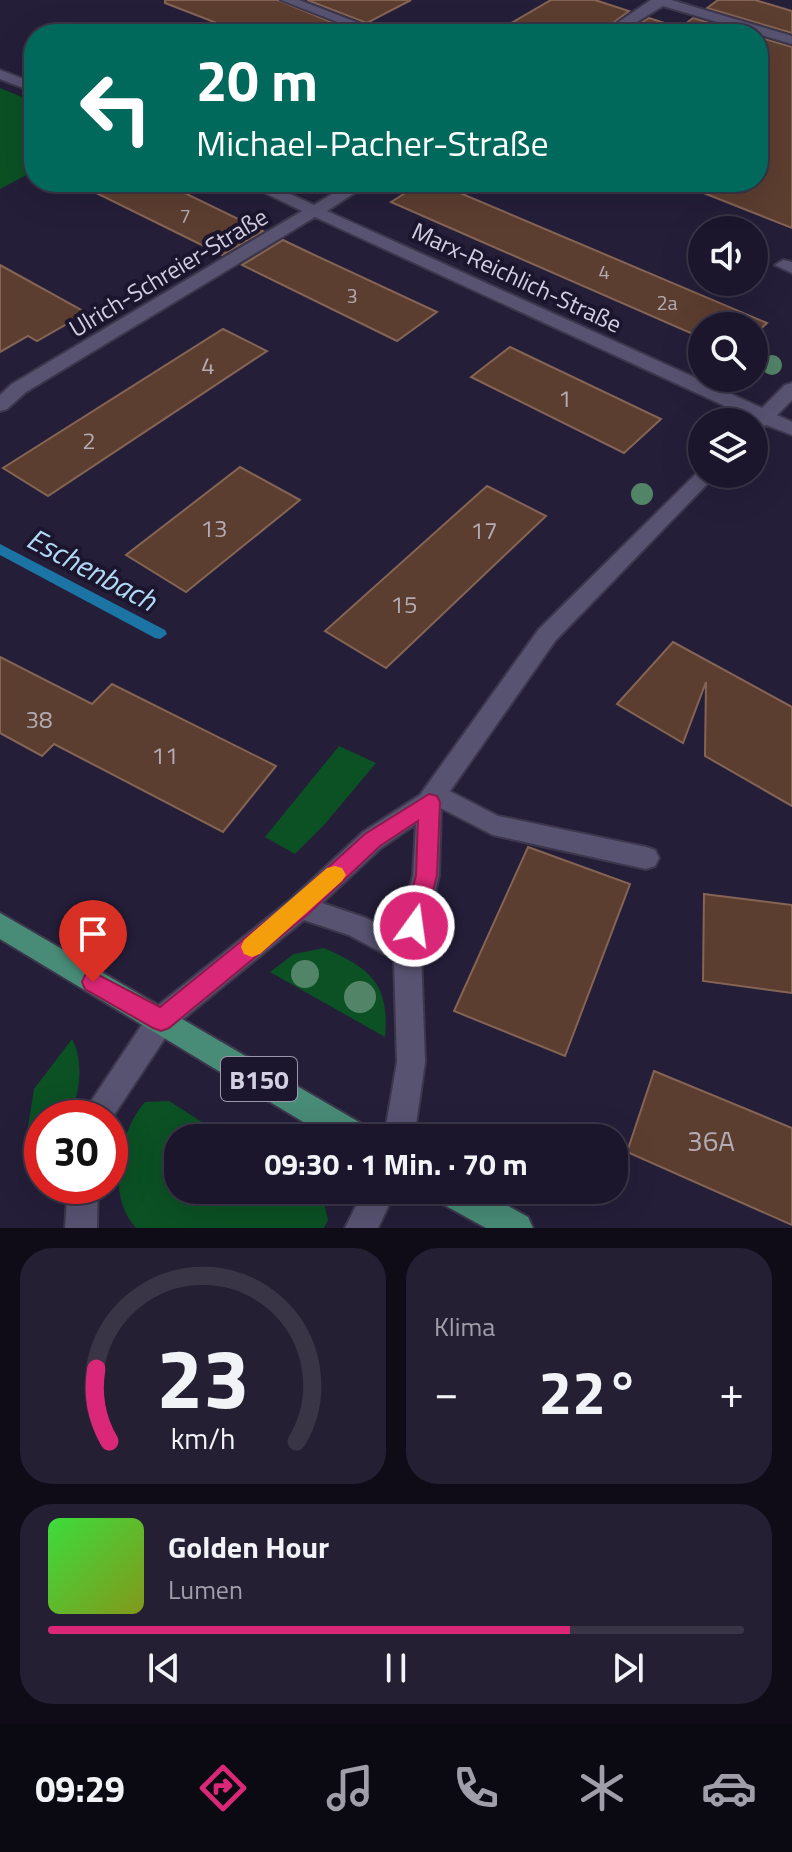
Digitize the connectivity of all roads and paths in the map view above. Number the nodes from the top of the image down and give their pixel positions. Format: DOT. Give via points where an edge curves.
graph roads {
  1 [pos="287,0"];
  2 [pos="659,1"];
  3 [pos="353,24"];
  4 [pos="623,24"];
  5 [pos="737,24"];
  6 [pos="768,33"];
  7 [pos="792,40"];
  8 [pos="0,74"];
  9 [pos="24,84"];
  10 [pos="273,192"];
  11 [pos="346,192"];
  12 [pos="315,211"];
  13 [pos="792,389"];
  14 [pos="0,405"];
  15 [pos="732,408"];
  16 [pos="768,412"];
  17 [pos="768,423"];
  18 [pos="792,429"];
  19 [pos="691,488"];
  20 [pos="433,798"];
  21 [pos="646,858"];
  22 [pos="300,907"];
  23 [pos="0,925"];
  24 [pos="407,952"];
  25 [pos="161,1020"];
  26 [pos="107,1100"];
  27 [pos="335,1124"];
  28 [pos="401,1124"];
  29 [pos="82,1204"];
  30 [pos="374,1204"];
  31 [pos="473,1204"];
  32 [pos="81,1228"];
  33 [pos="361,1228"];
  34 [pos="517,1228"];
  1 -- 3 [label="street"];
  2 -- 4 [label="street"];
  2 -- 5 [label="street"];
  6 -- 7 [label="street"];
  8 -- 9 [label="street"];
  10 -- 12 [label="street, Marx-Reichlich-Straße"];
  11 -- 12 [label="street, Ulrich-Schreier-Straße"];
  12 -- 14 [label="street, Ulrich-Schreier-Straße" via="19,388"];
  12 -- 15 [label="street, Marx-Reichlich-Straße"];
  13 -- 16 [label="street"];
  17 -- 18 [label="street, Marx-Reichlich-Straße"];
  19 -- 20 [label="street" via="547,635"];
  20 -- 21 [label="street" via="493,825"];
  20 -- 22 [label="street" via="372,840"];
  20 -- 24 [label="street" via="426,875"];
  22 -- 24 [label="street" via="357,926"];
  22 -- 25 [label="street"];
  23 -- 25 [label="main road, B150"];
  24 -- 28 [label="street" via="411,1062"];
  25 -- 26 [label="street"];
  25 -- 27 [label="main road, B150"];
  29 -- 32 [label="street"];
  30 -- 33 [label="street"];
  31 -- 34 [label="main road"];
}
